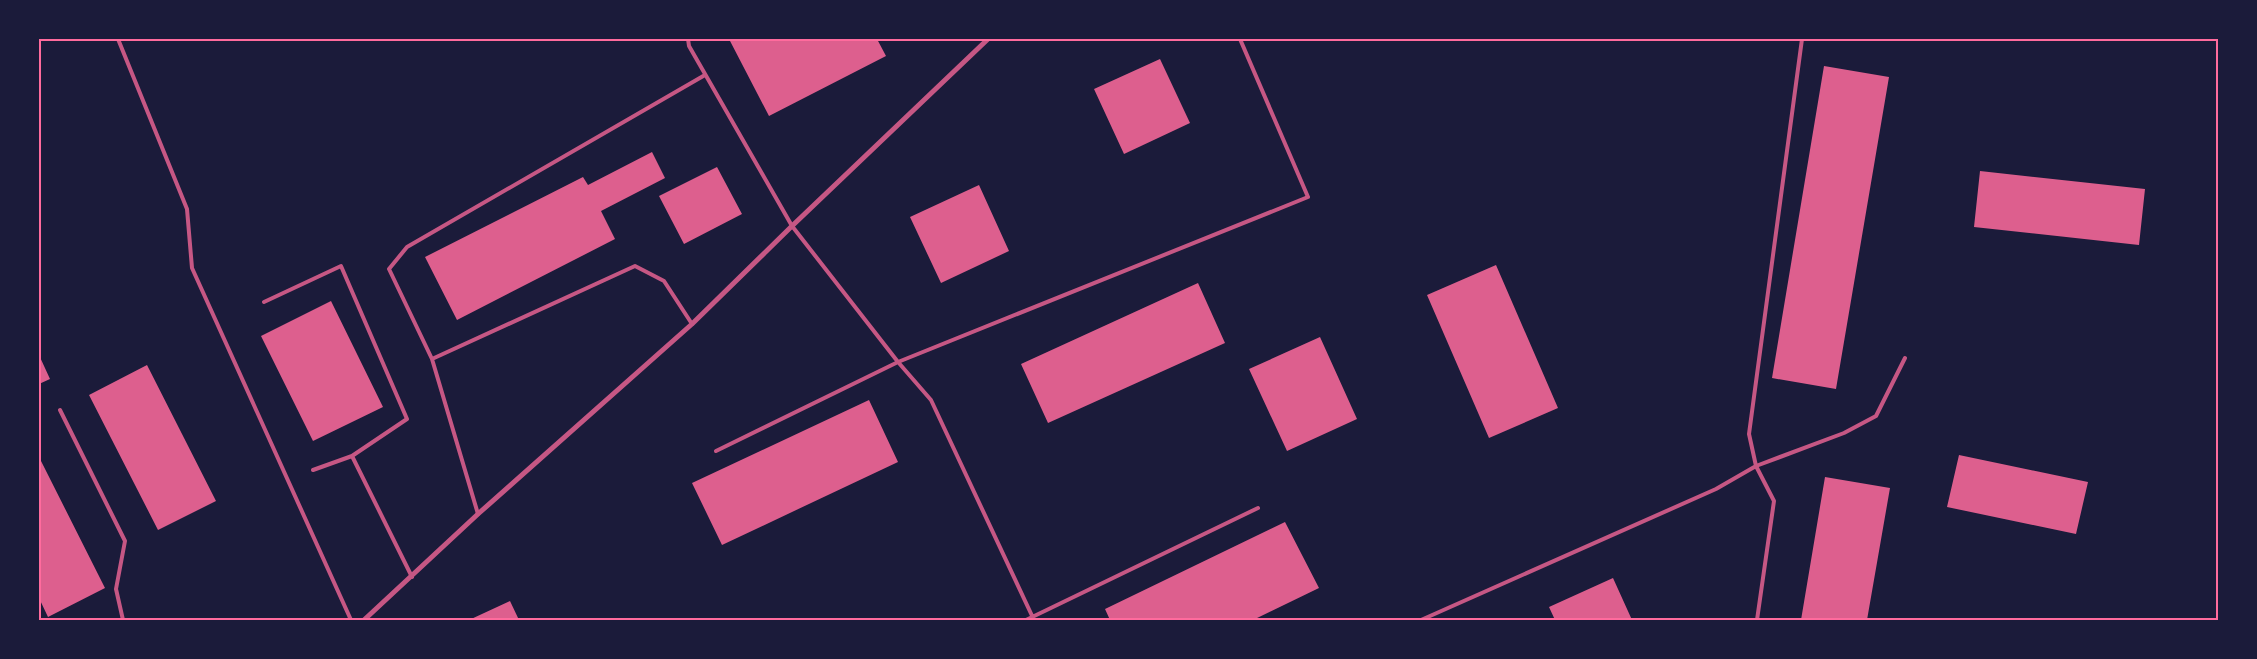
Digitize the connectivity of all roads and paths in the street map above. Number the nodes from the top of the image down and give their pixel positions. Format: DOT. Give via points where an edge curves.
graph roads {
  1 [pos="118,39"];
  2 [pos="688,39"];
  3 [pos="988,39"];
  4 [pos="1240,39"];
  5 [pos="1802,39"];
  6 [pos="706,74"];
  7 [pos="792,226"];
  8 [pos="264,302"];
  9 [pos="692,324"];
  10 [pos="1905,358"];
  11 [pos="432,359"];
  12 [pos="898,362"];
  13 [pos="60,410"];
  14 [pos="716,451"];
  15 [pos="352,456"];
  16 [pos="1756,466"];
  17 [pos="313,470"];
  18 [pos="1258,508"];
  19 [pos="478,514"];
  20 [pos="412,577"];
  21 [pos="1034,619"];
  22 [pos="123,620"];
  23 [pos="351,620"];
  24 [pos="364,620"];
  25 [pos="1026,620"];
  26 [pos="1421,620"];
  27 [pos="1757,620"];
  1 -- 23 [label="lane" via="187,209 192,268"];
  2 -- 6 [label="lane"];
  3 -- 7 [label="street"];
  4 -- 12 [label="lane" via="1308,197"];
  5 -- 16 [label="lane" via="1749,434"];
  6 -- 7 [label="lane"];
  6 -- 11 [label="lane" via="407,247 389,269"];
  7 -- 9 [label="street"];
  7 -- 12 [label="lane"];
  8 -- 15 [label="lane" via="341,266 407,419"];
  9 -- 11 [label="lane" via="664,281 635,266"];
  9 -- 19 [label="street"];
  10 -- 16 [label="lane" via="1876,416 1844,433"];
  11 -- 19 [label="lane"];
  12 -- 14 [label="lane"];
  12 -- 21 [label="lane" via="931,400"];
  13 -- 22 [label="lane" via="125,541 116,589"];
  15 -- 17 [label="lane"];
  15 -- 20 [label="lane"];
  16 -- 26 [label="lane" via="1716,489"];
  16 -- 27 [label="lane" via="1774,501"];
  18 -- 21 [label="lane"];
  19 -- 20 [label="street"];
  20 -- 24 [label="street"];
  21 -- 25 [label="lane"];
}
